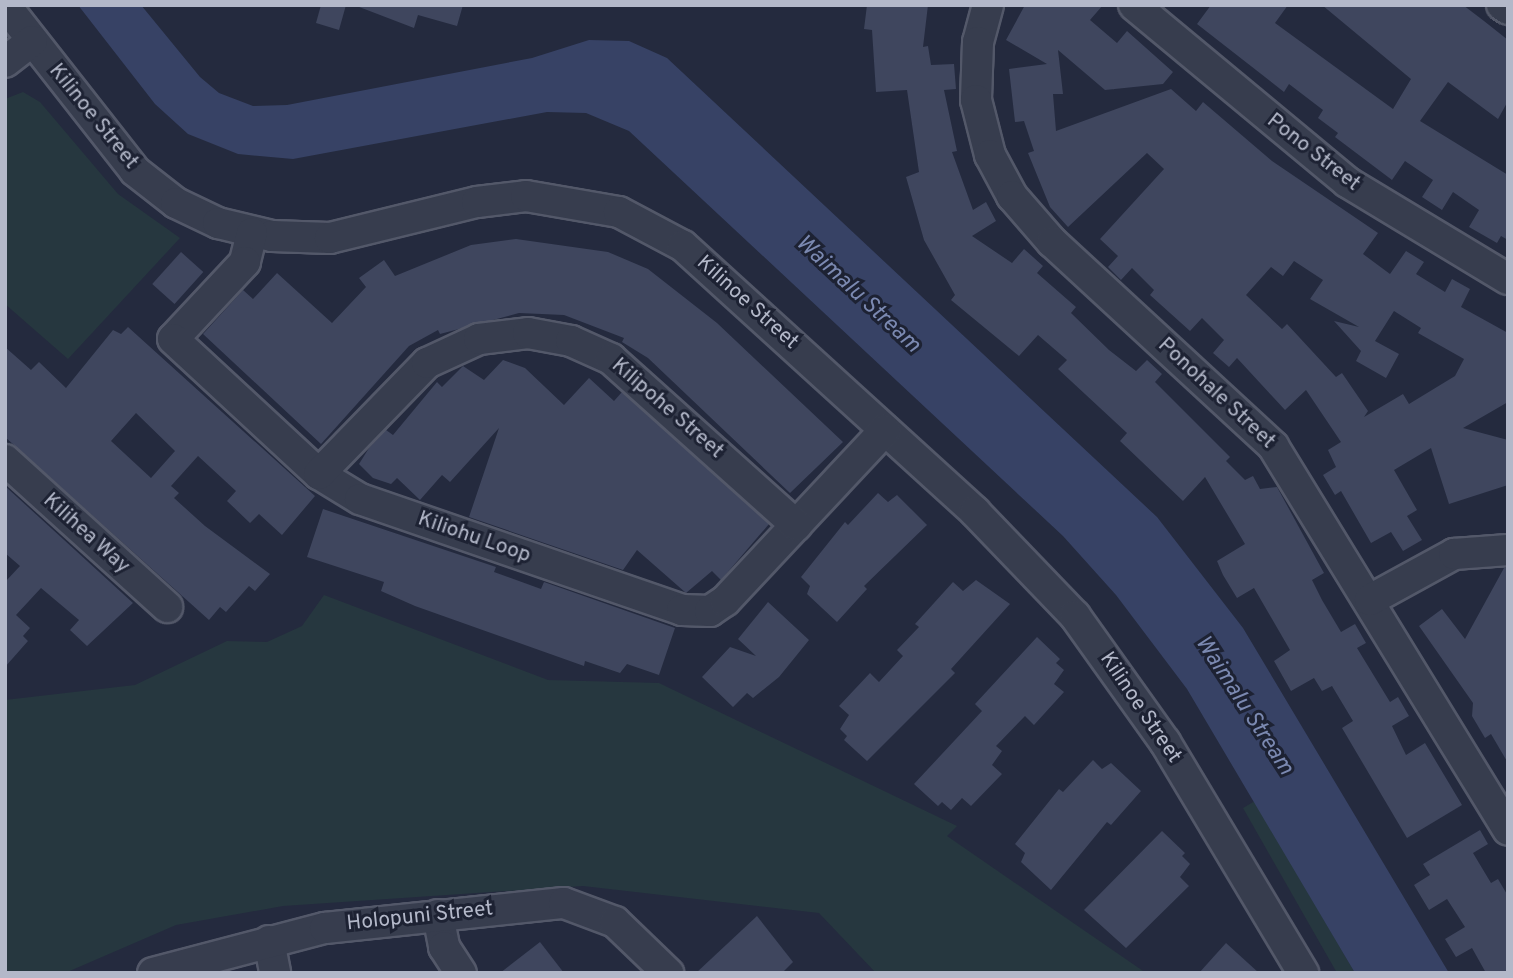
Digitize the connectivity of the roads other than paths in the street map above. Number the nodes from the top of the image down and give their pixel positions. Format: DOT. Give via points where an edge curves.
graph roads {
  1 [pos="5,5"];
  2 [pos="988,5"];
  3 [pos="1134,5"];
  4 [pos="1502,5"];
  5 [pos="1508,9"];
  6 [pos="32,41"];
  7 [pos="5,62"];
  8 [pos="251,233"];
  9 [pos="1508,279"];
  10 [pos="885,430"];
  11 [pos="5,460"];
  12 [pos="319,474"];
  13 [pos="796,525"];
  14 [pos="1508,550"];
  15 [pos="1370,600"];
  16 [pos="167,607"];
  17 [pos="1508,830"];
  18 [pos="438,915"];
  19 [pos="269,941"];
  20 [pos="153,973"];
  21 [pos="275,973"];
  22 [pos="461,973"];
  23 [pos="668,973"];
  24 [pos="1303,973"];
  1 -- 6 [label="street, Kilinoe Street"];
  2 -- 15 [label="street, Ponohale Street" via="978,42 975,100 990,155 1012,196 1052,242 1273,446"];
  3 -- 9 [label="street, Pono Street" via="1347,182"];
  4 -- 5 [label="street"];
  6 -- 7 [label="street"];
  6 -- 8 [label="street, Kilinoe Street" via="135,171 197,214"];
  8 -- 10 [label="street, Kilinoe Street" via="330,237 501,197 597,205 642,221 683,246"];
  8 -- 12 [label="street, Kiliohu Loop" via="244,262 173,339"];
  10 -- 13 [label="street, Kiliohu Loop"];
  10 -- 24 [label="street, Kilinoe Street" via="1025,560 1102,651 1165,742"];
  11 -- 16 [label="street, Kilihea Way"];
  12 -- 13 [label="street, Kiliohu Loop" via="360,499 694,612 710,611 725,601"];
  12 -- 13 [label="street, Kilipohe Street" via="427,363 479,339 528,333 589,348 631,373"];
  14 -- 15 [label="street" via="1454,554"];
  15 -- 17 [label="street, Ponohale Street"];
  18 -- 19 [label="street, Holopuni Street" via="341,925"];
  18 -- 22 [label="street" via="444,947"];
  18 -- 23 [label="street, Holopuni Street" via="575,904 626,930"];
  19 -- 20 [label="street, Holopuni Street"];
  19 -- 21 [label="street"];
}
